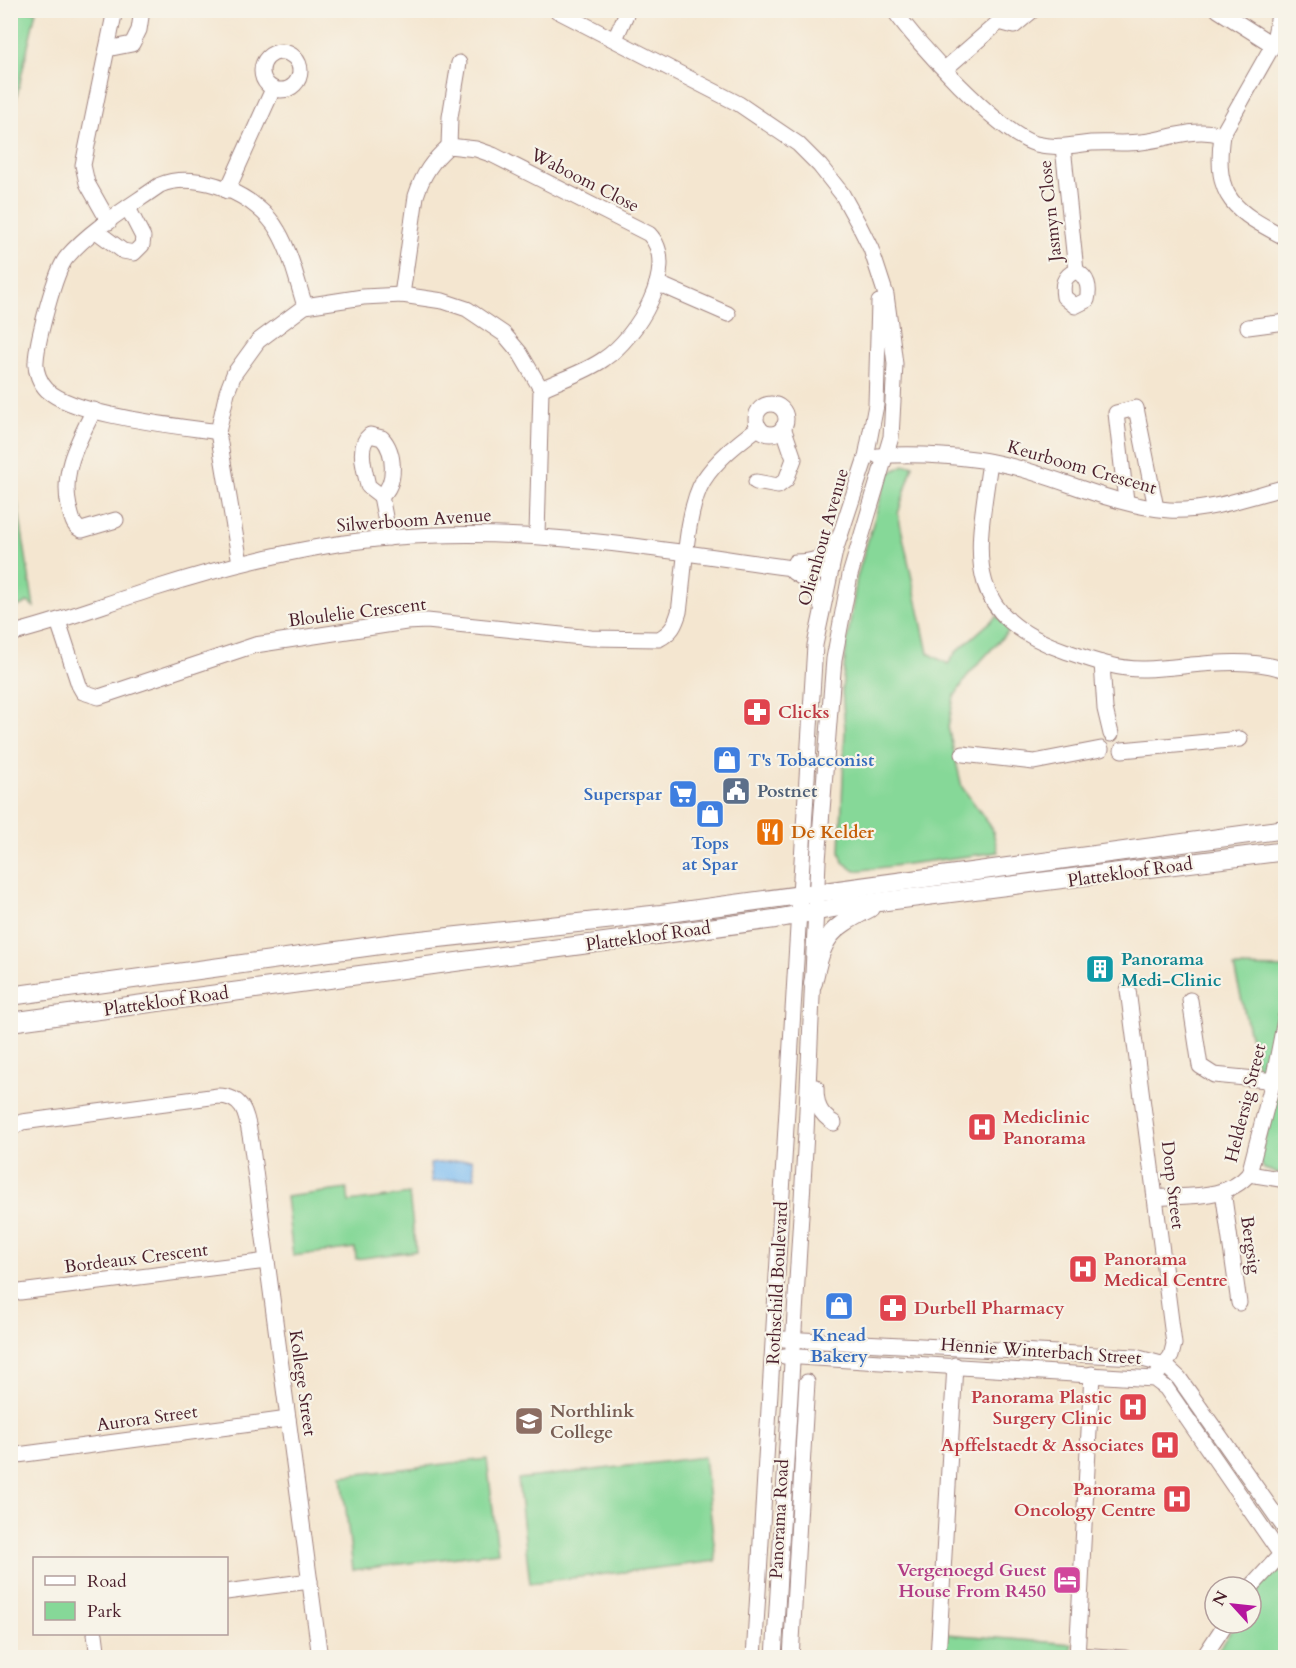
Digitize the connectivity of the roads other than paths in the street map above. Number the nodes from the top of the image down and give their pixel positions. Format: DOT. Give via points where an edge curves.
graph roads {
  1 [pos="115,10"];
  2 [pos="142,10"];
  3 [pos="556,10"];
  4 [pos="628,10"];
  5 [pos="894,10"];
  6 [pos="1033,10"];
  7 [pos="1218,10"];
  8 [pos="1281,10"];
  9 [pos="999,16"];
  10 [pos="615,39"];
  11 [pos="1273,45"];
  12 [pos="107,49"];
  13 [pos="459,63"];
  14 [pos="945,69"];
  15 [pos="273,89"];
  16 [pos="1222,135"];
  17 [pos="449,146"];
  18 [pos="1064,147"];
  19 [pos="227,191"];
  20 [pos="128,208"];
  21 [pos="103,226"];
  22 [pos="1286,238"];
  23 [pos="875,263"];
  24 [pos="1076,271"];
  25 [pos="657,283"];
  26 [pos="402,295"];
  27 [pos="305,306"];
  28 [pos="728,314"];
  29 [pos="1286,322"];
  30 [pos="1248,327"];
  31 [pos="542,389"];
  32 [pos="94,410"];
  33 [pos="759,427"];
  34 [pos="783,427"];
  35 [pos="218,432"];
  36 [pos="887,455"];
  37 [pos="866,456"];
  38 [pos="990,462"];
  39 [pos="756,482"];
  40 [pos="1286,487"];
  41 [pos="381,496"];
  42 [pos="1126,501"];
  43 [pos="1156,508"];
  44 [pos="870,510"];
  45 [pos="116,520"];
  46 [pos="844,520"];
  47 [pos="537,535"];
  48 [pos="389,538"];
  49 [pos="687,552"];
  50 [pos="240,563"];
  51 [pos="780,565"];
  52 [pos="829,573"];
  53 [pos="822,607"];
  54 [pos="842,612"];
  55 [pos="58,621"];
  56 [pos="10,634"];
  57 [pos="1102,663"];
  58 [pos="1286,670"];
  59 [pos="1111,734"];
  60 [pos="1240,739"];
  61 [pos="1101,749"];
  62 [pos="1122,750"];
  63 [pos="963,754"];
  64 [pos="1286,829"];
  65 [pos="1286,851"];
  66 [pos="808,892"];
  67 [pos="882,902"];
  68 [pos="807,912"];
  69 [pos="813,982"];
  70 [pos="1128,990"];
  71 [pos="10,996"];
  72 [pos="1190,1000"];
  73 [pos="1286,1015"];
  74 [pos="10,1022"];
  75 [pos="812,1028"];
  76 [pos="1279,1082"];
  77 [pos="834,1123"];
  78 [pos="10,1129"];
  79 [pos="1249,1174"];
  80 [pos="1286,1180"];
  81 [pos="1223,1191"];
  82 [pos="1155,1198"];
  83 [pos="267,1261"];
  84 [pos="10,1290"];
  85 [pos="1239,1303"];
  86 [pos="793,1338"];
  87 [pos="774,1339"];
  88 [pos="772,1356"];
  89 [pos="792,1356"];
  90 [pos="956,1365"];
  91 [pos="1165,1365"];
  92 [pos="1092,1374"];
  93 [pos="1154,1378"];
  94 [pos="807,1382"];
  95 [pos="288,1419"];
  96 [pos="10,1456"];
  97 [pos="1286,1530"];
  98 [pos="1283,1555"];
  99 [pos="1263,1575"];
  100 [pos="310,1581"];
  101 [pos="228,1592"];
  102 [pos="95,1635"];
  103 [pos="1218,1635"];
  104 [pos="1077,1656"];
  105 [pos="98,1658"];
  106 [pos="320,1658"];
  107 [pos="754,1658"];
  108 [pos="774,1658"];
  109 [pos="791,1658"];
  110 [pos="938,1658"];
  111 [pos="1125,1658"];
  112 [pos="1203,1658"];
  1 -- 12 [label="street"];
  2 -- 12 [label="street" via="132,44"];
  3 -- 10 [label="street, Olienhout Avenue"];
  4 -- 10 [label="street"];
  5 -- 14 [label="street"];
  6 -- 9 [label="street" via="1014,26"];
  7 -- 11 [label="street"];
  8 -- 11 [label="street"];
  9 -- 14 [label="street"];
  10 -- 23 [label="street, Olienhout Avenue" via="739,104 798,144 842,194"];
  11 -- 16 [label="street"];
  12 -- 21 [label="street" via="83,165"];
  13 -- 17 [label="street"];
  14 -- 18 [label="street" via="1022,139"];
  15 -- 19 [label="street"];
  16 -- 18 [label="street" via="1194,131 1141,142"];
  16 -- 22 [label="street" via="1221,169 1227,197 1247,217"];
  17 -- 25 [label="street, Waboom Close" via="493,155 649,234 661,253"];
  17 -- 26 [label="street" via="429,165 416,196"];
  18 -- 24 [label="street, Jasmyn Close"];
  19 -- 20 [label="street" via="193,180 171,180"];
  19 -- 27 [label="street" via="257,208 277,229"];
  20 -- 21 [label="street"];
  20 -- 21 [label="street" via="143,237 139,250 123,251"];
  21 -- 32 [label="street" via="60,266 36,362 46,389"];
  23 -- 36 [label="street, Olienhout Avenue" via="886,295 895,364 895,404"];
  23 -- 37 [label="street, Olienhout Avenue" via="879,366"];
  25 -- 28 [label="street"];
  25 -- 31 [label="street, Waboom Close" via="644,313 619,348 603,360"];
  26 -- 27 [label="street"];
  26 -- 31 [label="street" via="443,301 486,321 520,353"];
  27 -- 35 [label="street" via="274,327 245,356 227,392"];
  29 -- 30 [label="street"];
  31 -- 47 [label="street"];
  32 -- 35 [label="street"];
  32 -- 45 [label="street" via="68,469 68,502 72,521 82,530"];
  33 -- 34 [label="street" via="771,434"];
  33 -- 34 [label="street" via="756,418 760,409 773,404 784,412"];
  33 -- 49 [label="street, Bloulelie Crescent" via="727,452 702,482 692,514"];
  34 -- 39 [label="street" via="794,459 786,480 778,486"];
  35 -- 50 [label="street"];
  36 -- 37 [label="street, Keurboom Crescent"];
  36 -- 38 [label="street, Keurboom Crescent"];
  36 -- 44 [label="street, Olienhout Avenue"];
  37 -- 46 [label="street, Olienhout Avenue"];
  38 -- 42 [label="street, Keurboom Crescent"];
  38 -- 57 [label="street" via="978,555 992,599 1009,621 1030,637"];
  40 -- 43 [label="street, Keurboom Crescent" via="1194,509"];
  41 -- 48 [label="street"];
  42 -- 43 [label="street, Keurboom Crescent"];
  42 -- 43 [label="street" via="1116,413 1136,408"];
  44 -- 52 [label="street" via="846,557"];
  44 -- 54 [label="street, Olienhout Avenue"];
  46 -- 51 [label="street" via="824,556 816,561"];
  46 -- 52 [label="street, Olienhout Avenue"];
  47 -- 48 [label="street, Silwerboom Avenue"];
  47 -- 49 [label="street, Silwerboom Avenue"];
  48 -- 50 [label="street, Silwerboom Avenue"];
  49 -- 51 [label="street, Silwerboom Avenue"];
  49 -- 55 [label="street, Bloulelie Crescent" via="675,626 659,639 591,638 406,622 255,645 99,697 83,692 79,685"];
  50 -- 55 [label="street, Silwerboom Avenue"];
  51 -- 52 [label="street, Silwerboom Avenue"];
  51 -- 53 [label="street" via="808,579 818,592"];
  52 -- 53 [label="street, Olienhout Avenue"];
  52 -- 54 [label="street" via="839,590"];
  53 -- 66 [label="street, Olienhout Avenue" via="812,689"];
  54 -- 66 [label="street, Olienhout Avenue"];
  55 -- 56 [label="street, Silwerboom Avenue"];
  57 -- 58 [label="street" via="1143,669 1230,662"];
  57 -- 59 [label="street"];
  59 -- 61 [label="street" via="1101,742"];
  59 -- 62 [label="street" via="1121,739"];
  60 -- 62 [label="street"];
  61 -- 62 [label="street" via="1109,756"];
  61 -- 63 [label="street" via="1034,762"];
  64 -- 66 [label="main road, Plattekloof Road"];
  65 -- 67 [label="main road, Plattekloof Road"];
  66 -- 68 [label="street"];
  66 -- 71 [label="main road, Plattekloof Road"];
  67 -- 68 [label="main road, Plattekloof Road"];
  67 -- 69 [label="main road" via="832,932 821,951"];
  68 -- 69 [label="street, Rothschild Boulevard"];
  68 -- 74 [label="main road, Plattekloof Road"];
  68 -- 87 [label="street, Rothschild Boulevard"];
  69 -- 75 [label="street, Rothschild Boulevard"];
  70 -- 82 [label="street, Dorp Street"];
  72 -- 76 [label="street" via="1198,1060 1204,1070 1214,1075"];
  73 -- 76 [label="street, Heldersig Street"];
  75 -- 77 [label="street" via="817,1051 817,1106"];
  75 -- 86 [label="street, Rothschild Boulevard"];
  76 -- 79 [label="street, Heldersig Street"];
  78 -- 83 [label="street, Kollege Street" via="22,1122 218,1096 234,1099 247,1114"];
  79 -- 80 [label="street"];
  79 -- 81 [label="street, Heldersig Street" via="1240,1184"];
  81 -- 82 [label="street, Heldersig Street"];
  81 -- 85 [label="street, Bergsig"];
  82 -- 91 [label="street, Dorp Street" via="1174,1344"];
  83 -- 84 [label="street, Bordeaux Crescent" via="20,1292"];
  83 -- 95 [label="street, Kollege Street"];
  86 -- 87 [label="street, Hennie Winterbach Street"];
  86 -- 89 [label="street, Rothschild Boulevard"];
  86 -- 91 [label="street, Hennie Winterbach Street" via="1135,1356"];
  87 -- 88 [label="street, Rothschild Boulevard"];
  88 -- 89 [label="street, Hennie Winterbach Street"];
  88 -- 107 [label="street, Rothschild Boulevard"];
  89 -- 90 [label="street, Hennie Winterbach Street"];
  89 -- 108 [label="street, Rothschild Boulevard"];
  90 -- 92 [label="street, Hennie Winterbach Street"];
  90 -- 110 [label="street"];
  91 -- 93 [label="street, Dorp Street"];
  91 -- 97 [label="street, Hennie Winterbach Street" via="1186,1387"];
  92 -- 93 [label="street, Hennie Winterbach Street"];
  92 -- 104 [label="street"];
  93 -- 98 [label="street, Hennie Winterbach Street" via="1166,1388"];
  94 -- 109 [label="street, Panorama Road"];
  95 -- 96 [label="street, Aurora Street"];
  95 -- 100 [label="street, Kollege Street"];
  98 -- 99 [label="street"];
  100 -- 101 [label="street"];
  100 -- 106 [label="street, Kollege Street"];
  102 -- 105 [label="street"];
  103 -- 112 [label="street"];
  104 -- 111 [label="street"];
}
